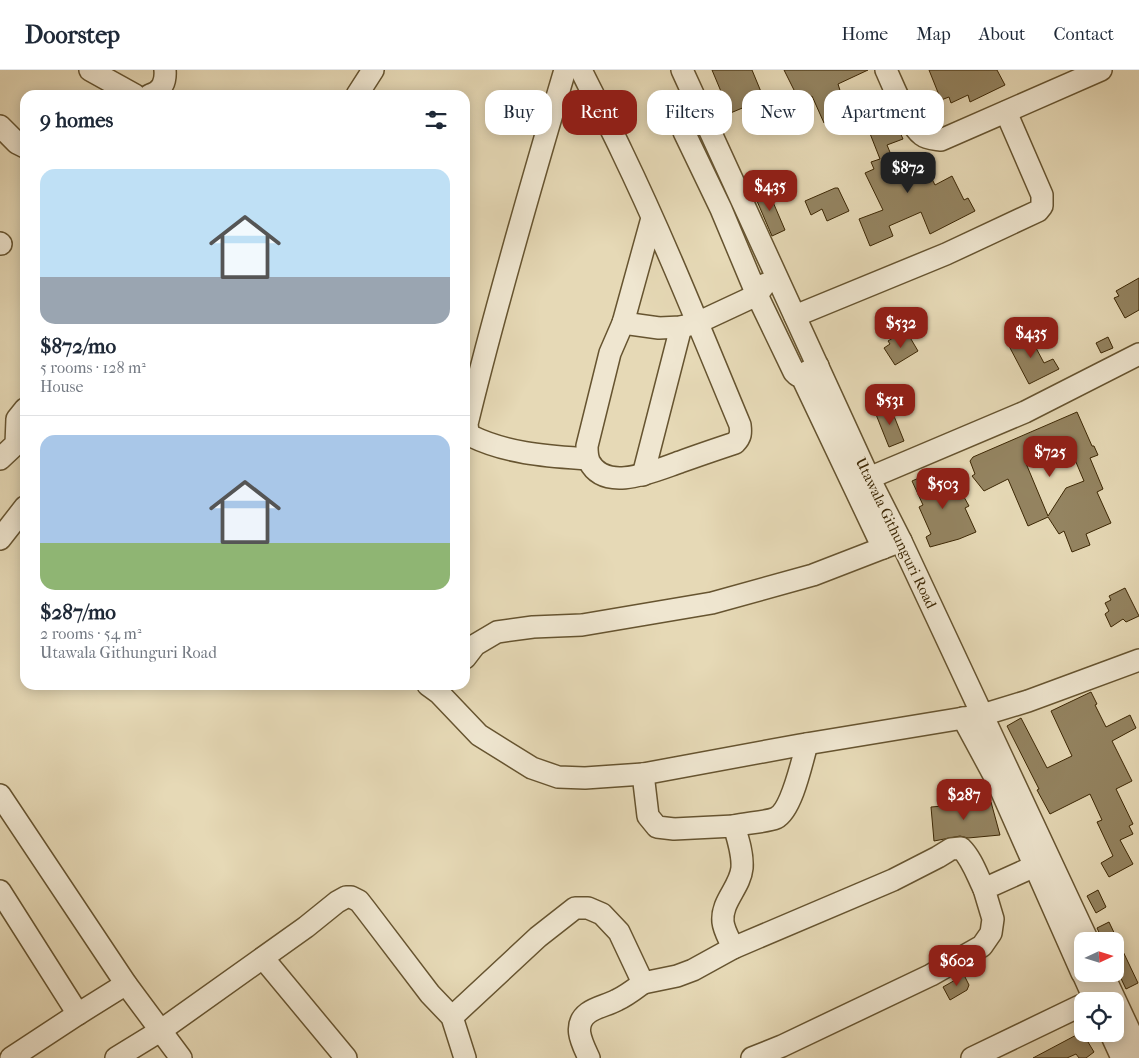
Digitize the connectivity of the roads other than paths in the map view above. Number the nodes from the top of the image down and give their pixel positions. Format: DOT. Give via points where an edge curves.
graph roads {
  1 [pos="90,70"];
  2 [pos="165,70"];
  3 [pos="373,70"];
  4 [pos="565,70"];
  5 [pos="581,70"];
  6 [pos="682,70"];
  7 [pos="886,70"];
  8 [pos="1101,70"];
  9 [pos="126,90"];
  10 [pos="160,90"];
  11 [pos="360,90"];
  12 [pos="691,90"];
  13 [pos="1006,112"];
  14 [pos="0,126"];
  15 [pos="685,135"];
  16 [pos="712,135"];
  17 [pos="20,144"];
  18 [pos="741,199"];
  19 [pos="721,209"];
  20 [pos="652,218"];
  21 [pos="775,273"];
  22 [pos="757,295"];
  23 [pos="795,316"];
  24 [pos="623,323"];
  25 [pos="689,325"];
  26 [pos="1139,354"];
  27 [pos="810,370"];
  28 [pos="470,412"];
  29 [pos="20,415"];
  30 [pos="470,435"];
  31 [pos="0,459"];
  32 [pos="588,459"];
  33 [pos="643,474"];
  34 [pos="869,478"];
  35 [pos="20,513"];
  36 [pos="0,539"];
  37 [pos="892,545"];
  38 [pos="470,651"];
  39 [pos="1139,660"];
  40 [pos="439,690"];
  41 [pos="972,717"];
  42 [pos="807,744"];
  43 [pos="644,774"];
  44 [pos="0,795"];
  45 [pos="734,826"];
  46 [pos="1035,866"];
  47 [pos="984,888"];
  48 [pos="0,892"];
  49 [pos="1083,932"];
  50 [pos="733,948"];
  51 [pos="1074,953"];
  52 [pos="263,958"];
  53 [pos="126,984"];
  54 [pos="643,984"];
  55 [pos="1074,1009"];
  56 [pos="78,1014"];
  57 [pos="452,1017"];
  58 [pos="160,1031"];
  59 [pos="1124,1031"];
  60 [pos="1115,1042"];
  61 [pos="1005,1051"];
  62 [pos="1139,1051"];
  63 [pos="11,1058"];
  64 [pos="116,1058"];
  65 [pos="181,1058"];
  66 [pos="346,1058"];
  67 [pos="466,1058"];
  68 [pos="589,1058"];
  69 [pos="752,1058"];
  70 [pos="972,1058"];
  71 [pos="1122,1058"];
  1 -- 9 [label="street"];
  2 -- 10 [label="street" via="166,76"];
  3 -- 11 [label="street"];
  4 -- 28 [label="street" via="489,334"];
  5 -- 20 [label="street"];
  6 -- 12 [label="street, Utawala Githunguri Road"];
  7 -- 13 [label="street" via="910,120 920,134 929,138 940,140"];
  8 -- 13 [label="street"];
  13 -- 23 [label="street" via="1042,195 1042,206 1038,212"];
  14 -- 17 [label="street"];
  15 -- 19 [label="street"];
  16 -- 18 [label="street, Utawala Githunguri Road"];
  18 -- 19 [label="street"];
  18 -- 21 [label="street, Utawala Githunguri Road"];
  19 -- 22 [label="street"];
  20 -- 24 [label="street"];
  20 -- 25 [label="street"];
  21 -- 22 [label="street"];
  21 -- 23 [label="street, Utawala Githunguri Road"];
  22 -- 25 [label="street"];
  22 -- 27 [label="street" via="794,372 797,375"];
  23 -- 27 [label="street, Utawala Githunguri Road"];
  24 -- 25 [label="street" via="659,328"];
  24 -- 32 [label="street" via="610,353 586,446"];
  25 -- 33 [label="street"];
  25 -- 33 [label="street" via="740,425 740,438 735,443"];
  26 -- 34 [label="street" via="1025,412"];
  27 -- 34 [label="street, Utawala Githunguri Road"];
  27 -- 37 [label="street"];
  29 -- 31 [label="street" via="16,444"];
  30 -- 32 [label="street" via="499,448"];
  32 -- 33 [label="street" via="594,468 607,476 630,478"];
  34 -- 37 [label="street, Utawala Githunguri Road"];
  35 -- 36 [label="street"];
  37 -- 38 [label="street" via="813,575 712,603 582,624 533,626 497,632 475,644"];
  37 -- 41 [label="street, Utawala Githunguri Road"];
  39 -- 41 [label="street"];
  40 -- 43 [label="street" via="479,735 532,768 558,777"];
  41 -- 42 [label="street"];
  41 -- 46 [label="street"];
  41 -- 49 [label="street, Utawala Githunguri Road"];
  42 -- 43 [label="street"];
  42 -- 45 [label="street" via="784,813 775,819"];
  43 -- 45 [label="street" via="648,816 657,827"];
  44 -- 53 [label="street"];
  45 -- 50 [label="street" via="742,868 738,885 724,908 723,923"];
  46 -- 47 [label="street"];
  46 -- 51 [label="street"];
  47 -- 50 [label="street" via="962,848 951,849 893,880"];
  47 -- 69 [label="street" via="993,919 991,933 982,946 931,975"];
  48 -- 56 [label="street"];
  50 -- 54 [label="street" via="693,970"];
  52 -- 57 [label="street" via="337,902 351,897 359,901 430,994"];
  52 -- 58 [label="street"];
  52 -- 66 [label="street"];
  53 -- 56 [label="street"];
  53 -- 58 [label="street"];
  54 -- 57 [label="street" via="619,932 602,914 588,908 575,908 538,937"];
  54 -- 68 [label="street" via="589,1012 583,1019 579,1035"];
  55 -- 61 [label="street"];
  56 -- 63 [label="street"];
  57 -- 67 [label="street"];
  58 -- 64 [label="street"];
  58 -- 65 [label="street"];
  59 -- 62 [label="street"];
  60 -- 71 [label="street"];
  61 -- 70 [label="street"];
}
